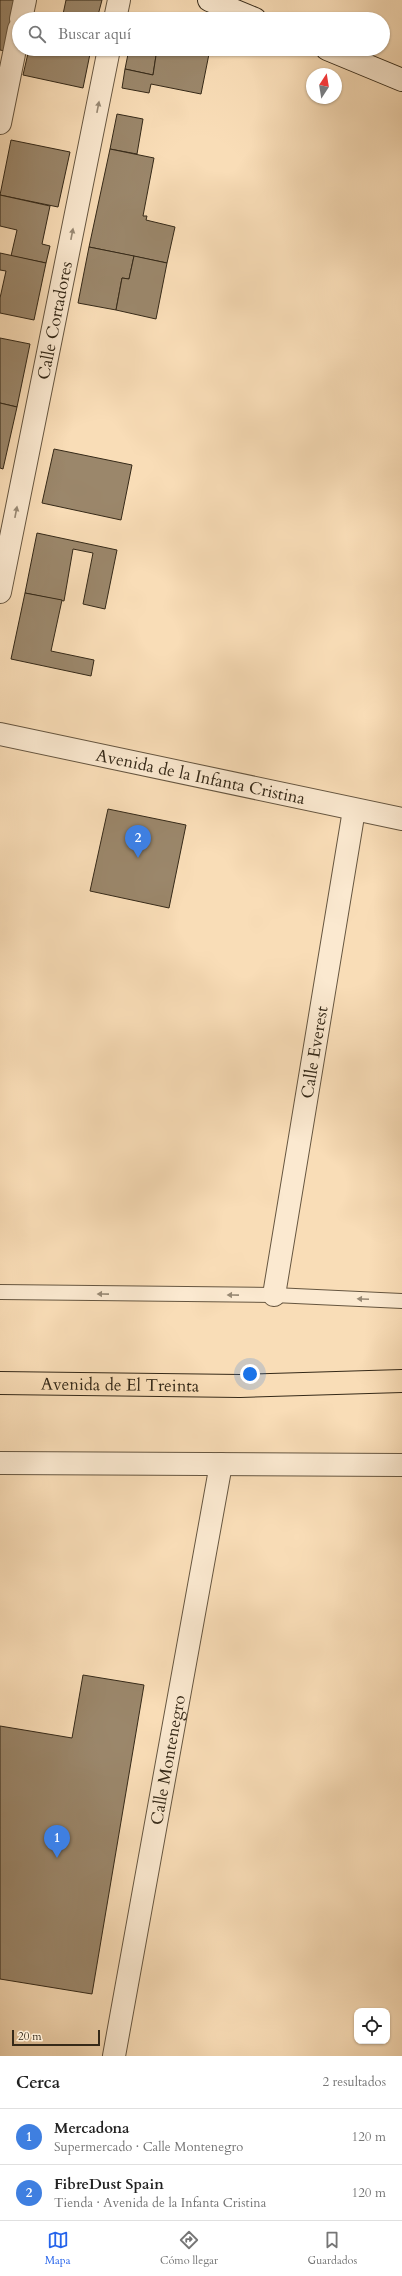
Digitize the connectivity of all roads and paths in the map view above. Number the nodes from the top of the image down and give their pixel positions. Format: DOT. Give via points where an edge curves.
graph roads {
  1 [pos="25,0"];
  2 [pos="119,0"];
  3 [pos="209,0"];
  4 [pos="22,12"];
  5 [pos="117,12"];
  6 [pos="238,12"];
  7 [pos="14,56"];
  8 [pos="108,56"];
  9 [pos="344,56"];
  10 [pos="402,80"];
  11 [pos="0,123"];
  12 [pos="0,592"];
  13 [pos="0,734"];
  14 [pos="354,810"];
  15 [pos="402,819"];
  16 [pos="0,1292"];
  17 [pos="274,1296"];
  18 [pos="402,1300"];
  19 [pos="402,1381"];
  20 [pos="0,1383"];
  21 [pos="240,1386"];
  22 [pos="402,1394"];
  23 [pos="0,1463"];
  24 [pos="221,1464"];
  25 [pos="402,1466"];
  26 [pos="114,2056"];
  1 -- 4 [label="street"];
  2 -- 5 [label="street"];
  3 -- 6 [label="street"];
  7 -- 11 [label="street"];
  12 -- 8 [label="street, Calle Cortadores, one-way"];
  9 -- 10 [label="street"];
  13 -- 14 [label="street, Avenida de la Infanta Cristina"];
  14 -- 15 [label="street, Avenida de la Infanta Cristina"];
  14 -- 17 [label="street, Calle Everest"];
  17 -- 16 [label="lane, one-way"];
  18 -- 17 [label="lane, one-way"];
  19 -- 21 [label="main road, Avenida de El Treinta"];
  20 -- 21 [label="main road, Avenida de El Treinta"];
  21 -- 22 [label="main road, Avenida de El Treinta"];
  23 -- 24 [label="street"];
  24 -- 25 [label="street"];
  24 -- 26 [label="street, Calle Montenegro"];
}
